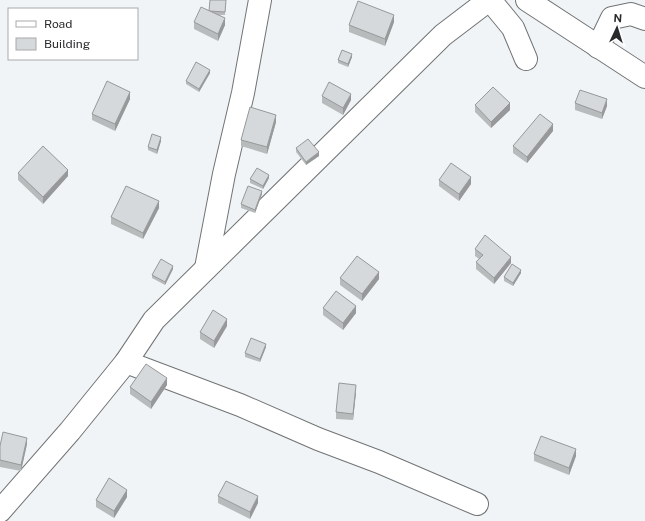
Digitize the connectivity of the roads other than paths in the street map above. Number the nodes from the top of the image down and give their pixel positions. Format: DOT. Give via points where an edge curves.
graph roads {
  1 [pos="260,0"];
  2 [pos="489,0"];
  3 [pos="527,0"];
  4 [pos="645,19"];
  5 [pos="598,47"];
  6 [pos="526,59"];
  7 [pos="645,77"];
  8 [pos="206,268"];
  9 [pos="126,362"];
  10 [pos="476,504"];
  11 [pos="0,511"];
  1 -- 8 [label="street"];
  2 -- 6 [label="street" via="513,28"];
  2 -- 8 [label="street" via="443,35"];
  3 -- 5 [label="street"];
  4 -- 5 [label="street" via="631,14 612,18"];
  5 -- 7 [label="street"];
  8 -- 9 [label="street" via="154,320"];
  9 -- 10 [label="street" via="240,405"];
  9 -- 11 [label="street"];
}
